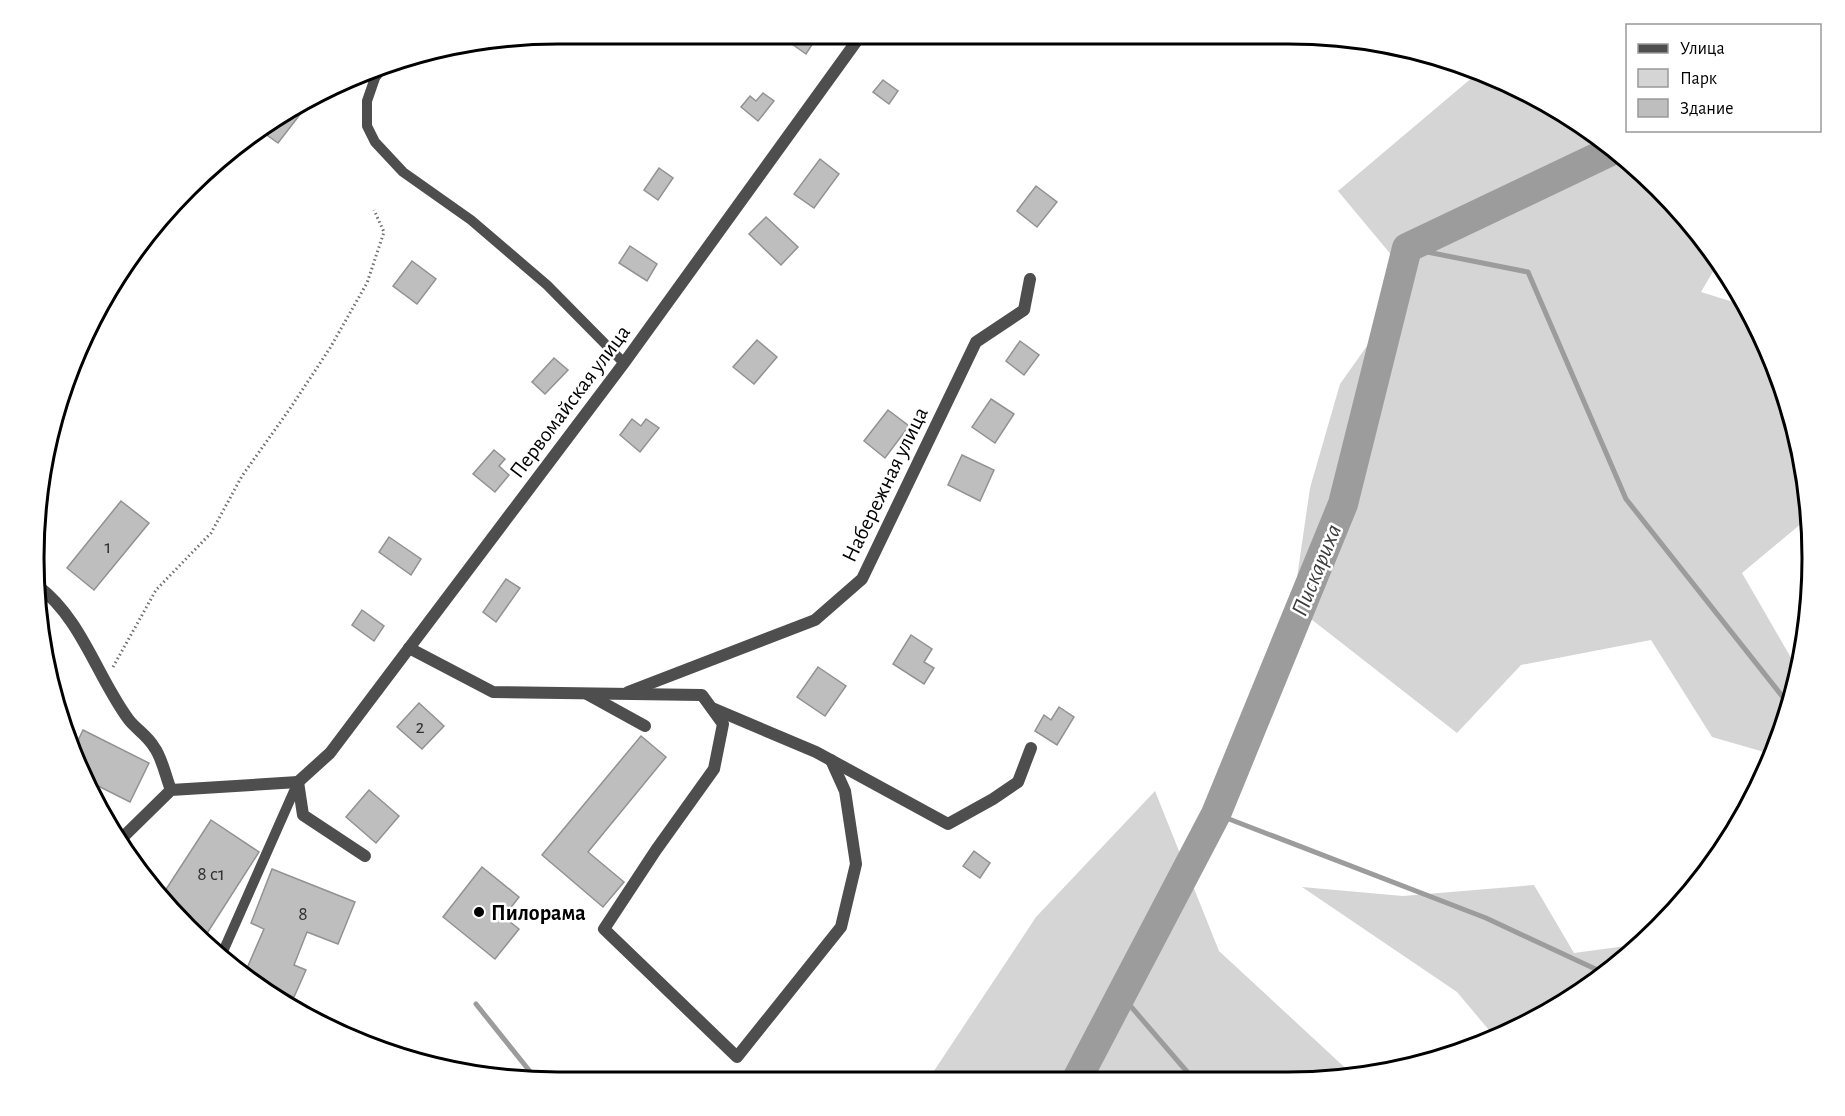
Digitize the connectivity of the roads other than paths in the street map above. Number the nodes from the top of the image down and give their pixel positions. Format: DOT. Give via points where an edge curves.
graph roads {
  1 [pos="854,44"];
  2 [pos="375,78"];
  3 [pos="1030,279"];
  4 [pos="624,363"];
  5 [pos="45,591"];
  6 [pos="409,648"];
  7 [pos="586,694"];
  8 [pos="621,694"];
  9 [pos="711,707"];
  10 [pos="645,726"];
  11 [pos="1031,748"];
  12 [pos="831,760"];
  13 [pos="298,782"];
  14 [pos="171,790"];
  15 [pos="125,835"];
  16 [pos="365,856"];
  17 [pos="224,949"];
  1 -- 4 [label="street, Первомайская улица"];
  2 -- 4 [label="lane" via="367,101 367,126 375,142 403,172 471,220 547,285"];
  3 -- 8 [label="street, Набережная улица" via="1024,310 976,342 862,579 815,620"];
  4 -- 6 [label="street, Первомайская улица"];
  5 -- 14 [label="street" via="81,636 129,720 155,747"];
  6 -- 7 [label="street" via="493,692"];
  6 -- 13 [label="street, Первомайская улица" via="330,753"];
  7 -- 8 [label="street"];
  7 -- 10 [label="street"];
  8 -- 9 [label="street" via="702,695"];
  9 -- 12 [label="street"];
  9 -- 12 [label="street" via="723,724 714,769 604,929 737,1057 840,927 856,864 845,791"];
  11 -- 12 [label="street" via="1018,782 948,824"];
  13 -- 14 [label="street"];
  13 -- 16 [label="street" via="303,815"];
  13 -- 17 [label="lane"];
  14 -- 15 [label="street"];
}
